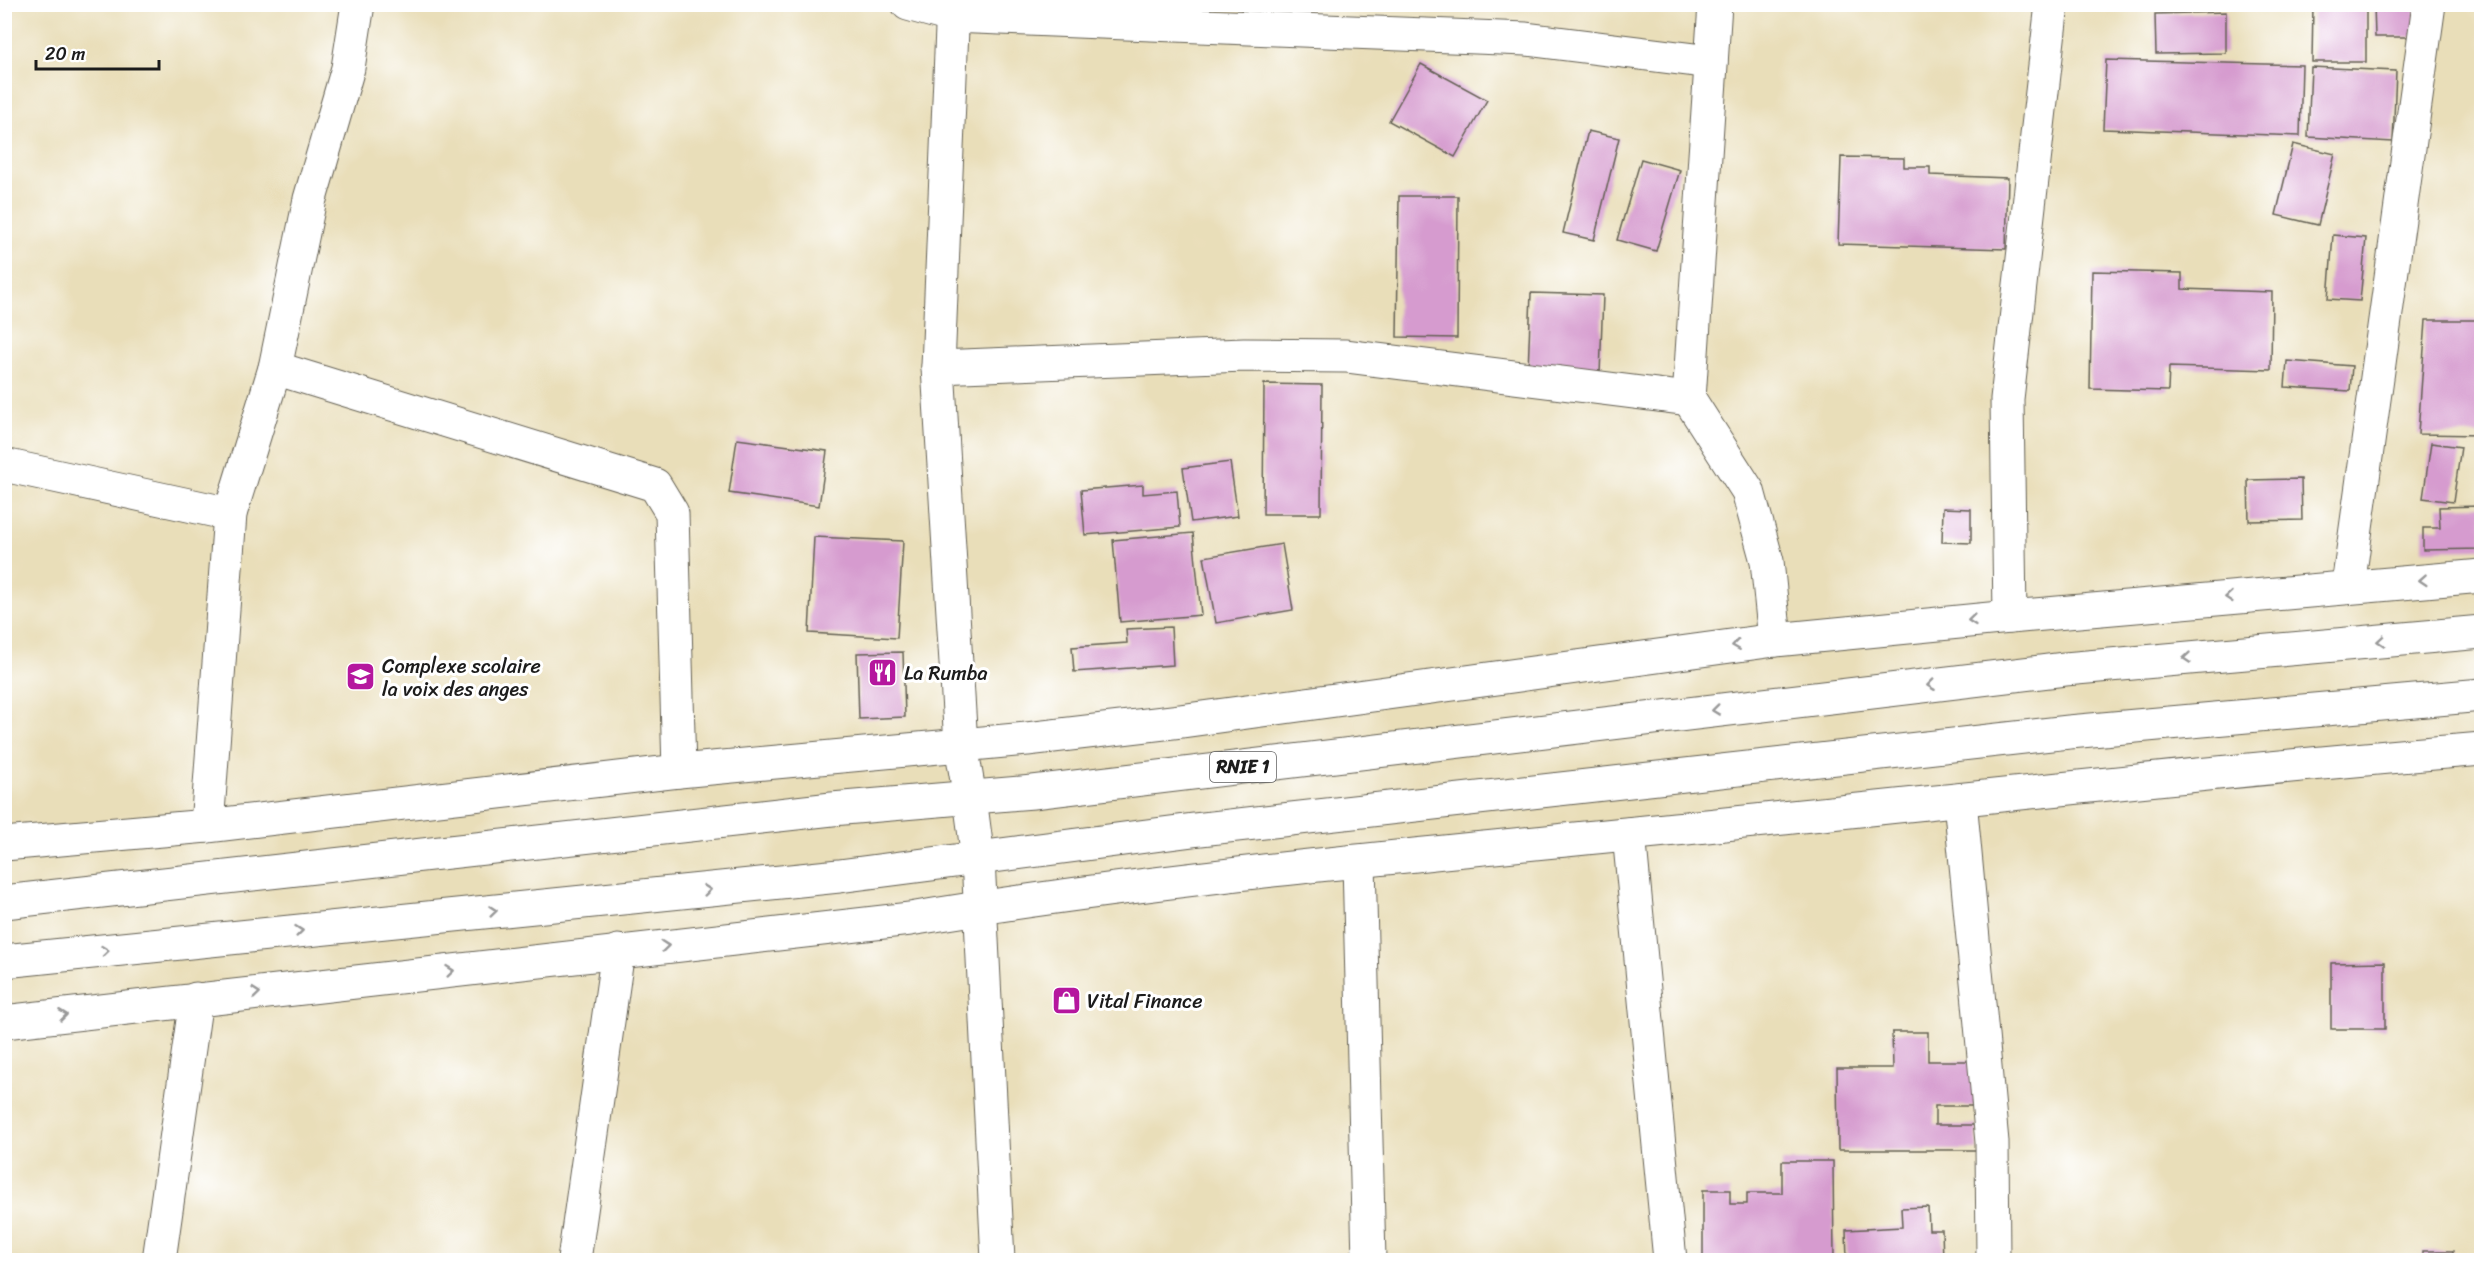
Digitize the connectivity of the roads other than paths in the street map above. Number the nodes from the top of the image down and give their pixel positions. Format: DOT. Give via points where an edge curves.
graph roads {
  1 [pos="358,4"];
  2 [pos="908,4"];
  3 [pos="1715,4"];
  4 [pos="2052,4"];
  5 [pos="2429,4"];
  6 [pos="952,10"];
  7 [pos="1711,62"];
  8 [pos="938,367"];
  9 [pos="275,368"];
  10 [pos="1689,399"];
  11 [pos="4,465"];
  12 [pos="230,514"];
  13 [pos="2481,576"];
  14 [pos="2348,586"];
  15 [pos="2010,616"];
  16 [pos="2481,632"];
  17 [pos="1775,640"];
  18 [pos="2481,695"];
  19 [pos="961,745"];
  20 [pos="2481,749"];
  21 [pos="678,771"];
  22 [pos="970,798"];
  23 [pos="1960,800"];
  24 [pos="207,826"];
  25 [pos="1629,834"];
  26 [pos="4,844"];
  27 [pos="978,860"];
  28 [pos="1359,862"];
  29 [pos="4,902"];
  30 [pos="980,908"];
  31 [pos="618,951"];
  32 [pos="4,961"];
  33 [pos="196,999"];
  34 [pos="4,1022"];
  35 [pos="159,1260"];
  36 [pos="574,1260"];
  37 [pos="998,1260"];
  38 [pos="1369,1260"];
  39 [pos="1670,1260"];
  40 [pos="1993,1260"];
  1 -- 9 [label="main road" via="348,68 310,199"];
  2 -- 6 [label="main road"];
  3 -- 7 [label="main road"];
  4 -- 15 [label="main road" via="2007,399"];
  5 -- 14 [label="main road"];
  6 -- 7 [label="main road" via="1526,39"];
  6 -- 8 [label="main road"];
  7 -- 10 [label="main road"];
  8 -- 10 [label="main road" via="1244,355 1346,356"];
  8 -- 19 [label="main road"];
  9 -- 12 [label="main road"];
  9 -- 21 [label="main road" via="655,485 672,513"];
  10 -- 17 [label="main road" via="1748,491 1767,561"];
  11 -- 12 [label="main road"];
  12 -- 24 [label="main road"];
  13 -- 14 [label="main road, one-way"];
  14 -- 15 [label="main road, one-way"];
  15 -- 17 [label="main road, one-way"];
  16 -- 22 [label="main road, RNIE 1, one-way" via="2065,669"];
  17 -- 19 [label="main road, one-way" via="1181,721"];
  18 -- 27 [label="main road" via="2045,735 1193,830"];
  19 -- 21 [label="main road"];
  19 -- 22 [label="main road"];
  20 -- 23 [label="main road"];
  21 -- 24 [label="main road"];
  22 -- 27 [label="main road"];
  22 -- 29 [label="main road, RNIE 1" via="832,809"];
  23 -- 25 [label="main road"];
  23 -- 40 [label="main road" via="1992,1142"];
  24 -- 26 [label="main road"];
  25 -- 28 [label="main road"];
  25 -- 39 [label="main road"];
  27 -- 30 [label="main road"];
  32 -- 27 [label="main road, one-way"];
  28 -- 30 [label="main road"];
  28 -- 38 [label="main road"];
  31 -- 30 [label="main road, one-way"];
  30 -- 37 [label="main road"];
  33 -- 31 [label="main road, one-way"];
  31 -- 36 [label="main road"];
  34 -- 33 [label="main road, one-way"];
  33 -- 35 [label="main road"];
}
